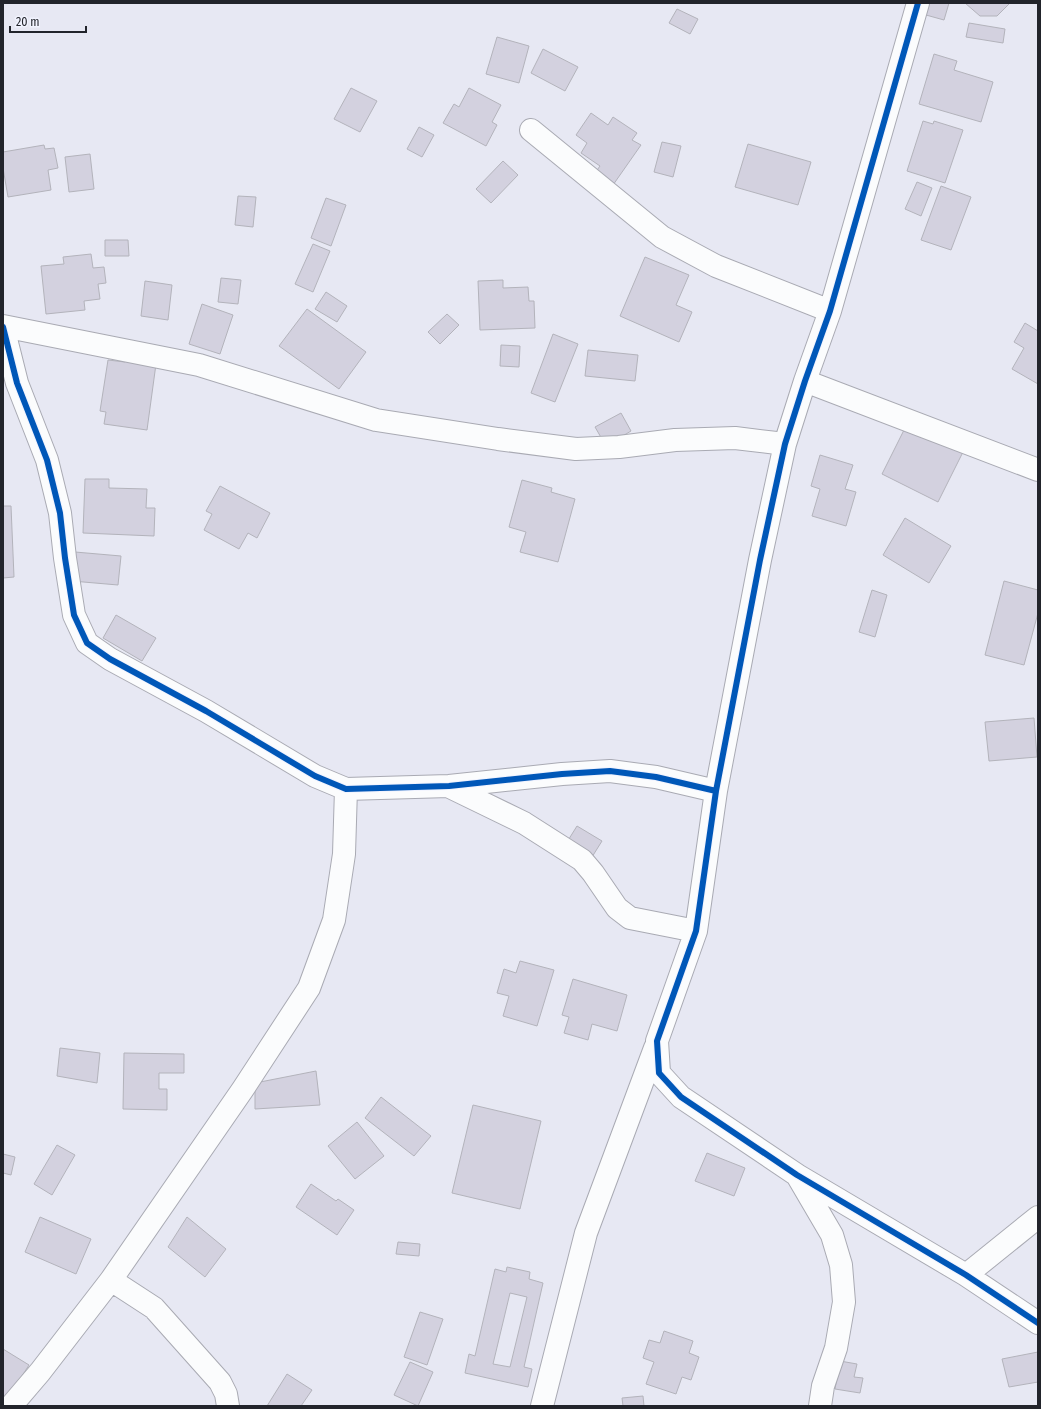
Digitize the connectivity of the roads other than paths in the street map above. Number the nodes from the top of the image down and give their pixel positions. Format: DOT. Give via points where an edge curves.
graph roads {
  1 [pos="918,3"];
  2 [pos="531,130"];
  3 [pos="830,311"];
  4 [pos="3,327"];
  5 [pos="805,381"];
  6 [pos="785,444"];
  7 [pos="1038,470"];
  8 [pos="449,786"];
  9 [pos="346,790"];
  10 [pos="716,791"];
  11 [pos="696,931"];
  12 [pos="657,1041"];
  13 [pos="797,1175"];
  14 [pos="1038,1218"];
  15 [pos="966,1274"];
  16 [pos="111,1280"];
  17 [pos="1038,1323"];
  18 [pos="11,1406"];
  19 [pos="228,1406"];
  20 [pos="542,1406"];
  21 [pos="820,1406"];
  1 -- 3 [label="street"];
  2 -- 3 [label="street" via="662,237 716,266"];
  3 -- 5 [label="street"];
  4 -- 6 [label="street" via="199,365 376,420 498,439 576,449 675,440 735,438"];
  4 -- 9 [label="street" via="17,383 47,460 60,513 74,615 87,643 110,659 206,711 315,776"];
  5 -- 6 [label="street"];
  5 -- 7 [label="street"];
  6 -- 10 [label="street"];
  8 -- 9 [label="street"];
  8 -- 10 [label="street" via="610,771 656,777"];
  8 -- 11 [label="street" via="524,823 582,860 617,908 630,918"];
  9 -- 16 [label="street" via="344,854 334,920 309,988 243,1089"];
  10 -- 11 [label="street"];
  11 -- 12 [label="street"];
  12 -- 13 [label="street" via="659,1074 681,1097"];
  12 -- 20 [label="street" via="586,1233"];
  13 -- 15 [label="street"];
  13 -- 21 [label="street" via="832,1235 842,1272 844,1302 836,1348 823,1386"];
  14 -- 15 [label="street"];
  15 -- 17 [label="street"];
  16 -- 18 [label="street"];
  16 -- 19 [label="street" via="154,1308 220,1382"];
}
